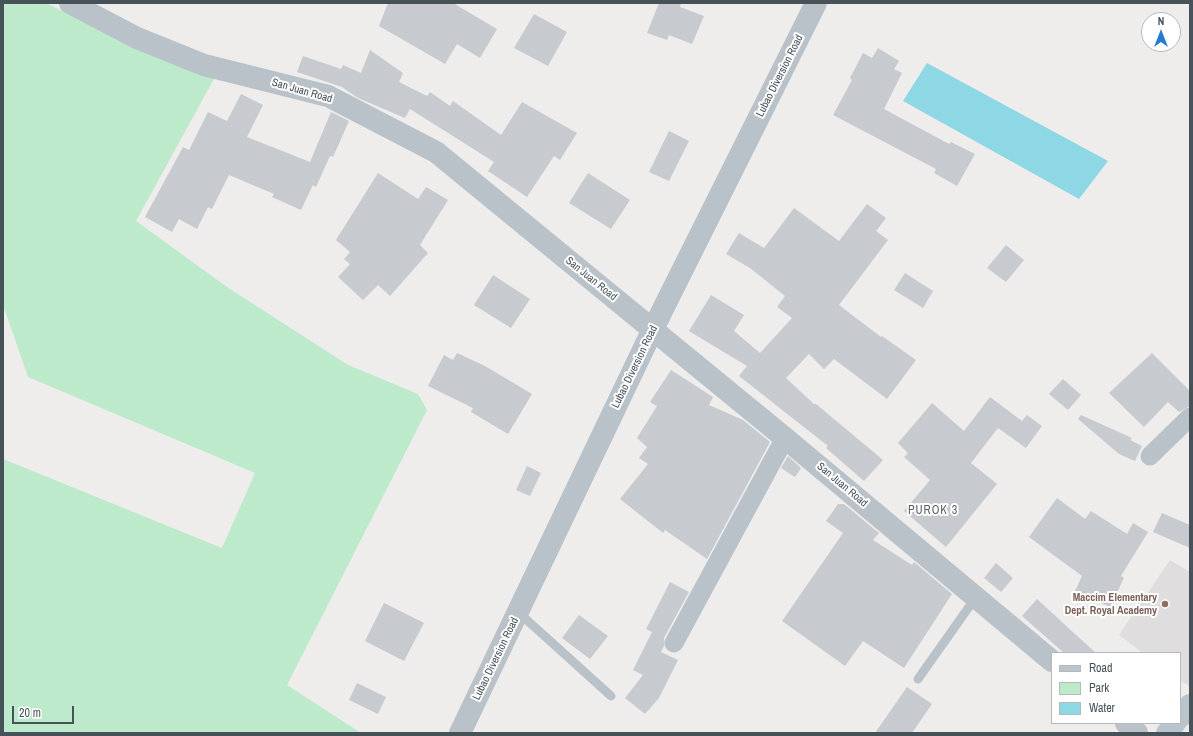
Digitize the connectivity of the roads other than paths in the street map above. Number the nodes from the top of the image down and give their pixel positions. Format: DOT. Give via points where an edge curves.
graph roads {
  1 [pos="70,3"];
  2 [pos="816,3"];
  3 [pos="653,329"];
  4 [pos="1190,417"];
  5 [pos="785,438"];
  6 [pos="1150,456"];
  7 [pos="976,596"];
  8 [pos="518,612"];
  9 [pos="674,643"];
  10 [pos="1051,660"];
  11 [pos="918,679"];
  12 [pos="611,696"];
  13 [pos="1190,705"];
  14 [pos="1181,716"];
  15 [pos="1127,724"];
  16 [pos="1174,724"];
  17 [pos="460,733"];
  18 [pos="1138,733"];
  19 [pos="1167,733"];
  1 -- 3 [label="street, San Juan Road" via="137,38 204,65 328,96 436,152"];
  2 -- 3 [label="street, Lubao Diversion Road"];
  3 -- 5 [label="street, San Juan Road"];
  3 -- 8 [label="street, Lubao Diversion Road"];
  4 -- 6 [label="street"];
  5 -- 7 [label="street, San Juan Road"];
  5 -- 9 [label="street"];
  7 -- 10 [label="street, San Juan Road"];
  7 -- 11 [label="lane"];
  8 -- 12 [label="lane"];
  8 -- 17 [label="street, Lubao Diversion Road"];
  13 -- 14 [label="main road"];
  15 -- 18 [label="street"];
  16 -- 19 [label="main road"];
}
